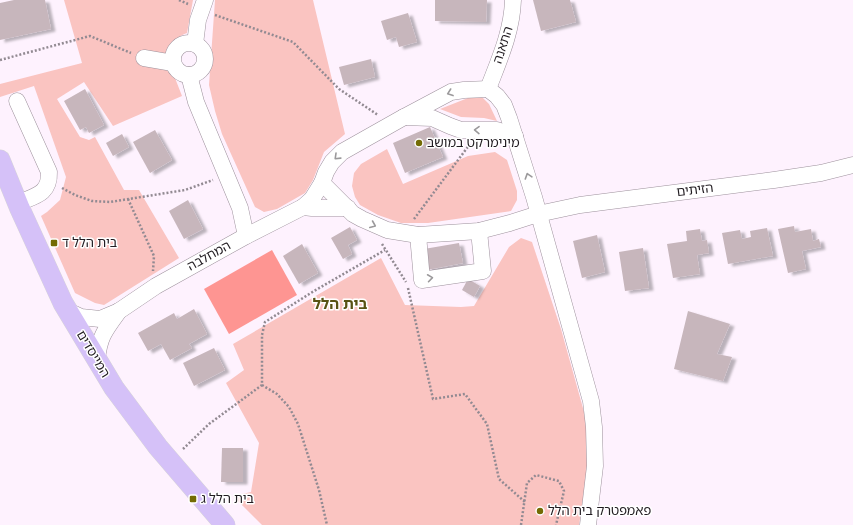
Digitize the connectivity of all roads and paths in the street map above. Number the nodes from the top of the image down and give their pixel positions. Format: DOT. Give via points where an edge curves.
graph roads {
  1 [pos="513,0"];
  2 [pos="203,5"];
  3 [pos="195,44"];
  4 [pos="144,58"];
  5 [pos="0,60"];
  6 [pos="173,63"];
  7 [pos="189,75"];
  8 [pos="488,89"];
  9 [pos="17,101"];
  10 [pos="398,120"];
  11 [pos="481,130"];
  12 [pos="515,136"];
  13 [pos="0,160"];
  14 [pos="853,165"];
  15 [pos="226,175"];
  16 [pos="49,180"];
  17 [pos="327,188"];
  18 [pos="534,196"];
  19 [pos="128,199"];
  20 [pos="18,203"];
  21 [pos="303,207"];
  22 [pos="348,208"];
  23 [pos="538,214"];
  24 [pos="510,223"];
  25 [pos="370,224"];
  26 [pos="479,231"];
  27 [pos="410,234"];
  28 [pos="246,236"];
  29 [pos="385,250"];
  30 [pos="156,286"];
  31 [pos="68,311"];
  32 [pos="119,312"];
  33 [pos="96,360"];
  34 [pos="262,385"];
  35 [pos="170,462"];
  36 [pos="524,502"];
  37 [pos="225,525"];
  38 [pos="327,525"];
  39 [pos="521,525"];
  40 [pos="556,525"];
  41 [pos="588,525"];
  1 -- 8 [label="street, התאנה" via="507,39"];
  2 -- 3 [label="street"];
  2 -- 10 [label="path" via="293,42 339,89"];
  3 -- 6 [label="street" via="185,43 176,49"];
  3 -- 7 [label="street" via="203,51 204,62 199,71"];
  4 -- 5 [label="path" via="90,36"];
  4 -- 6 [label="street"];
  6 -- 7 [label="street" via="179,72"];
  7 -- 15 [label="street" via="196,102"];
  8 -- 10 [label="street, המחלבה, one-way" via="451,92"];
  8 -- 12 [label="street" via="504,105"];
  9 -- 16 [label="street" via="49,172"];
  11 -- 10 [label="street, one-way" via="461,130 432,118"];
  10 -- 17 [label="street, המחלבה, one-way" via="342,152 326,172"];
  11 -- 12 [label="street" via="497,130"];
  11 -- 27 [label="path"];
  18 -- 12 [label="street, one-way"];
  13 -- 20 [label="main road, המייסדים"];
  14 -- 23 [label="street, הזיתים" via="821,173 580,205"];
  15 -- 19 [label="path" via="185,190"];
  15 -- 28 [label="street" via="240,208"];
  16 -- 19 [label="path" via="75,195 92,201"];
  16 -- 20 [label="street" via="40,194"];
  17 -- 21 [label="street, המחלבה"];
  17 -- 22 [label="street, הזיתים"];
  18 -- 23 [label="street"];
  18 -- 24 [label="street" via="524,214"];
  19 -- 30 [label="path" via="154,256 152,266"];
  20 -- 31 [label="main road, המייסדים"];
  21 -- 22 [label="street, המחלבה"];
  21 -- 28 [label="street, המחלבה"];
  22 -- 25 [label="street, הזיתים"];
  23 -- 24 [label="street, הזיתים"];
  23 -- 41 [label="street" via="592,401 595,466"];
  24 -- 26 [label="street, הזיתים"];
  25 -- 27 [label="street, הזיתים, one-way"];
  25 -- 29 [label="path"];
  26 -- 27 [label="street, הזיתים"];
  27 -- 26 [label="street, one-way" via="422,280 483,271"];
  28 -- 30 [label="street, המחלבה"];
  29 -- 34 [label="path" via="266,322 262,335"];
  29 -- 36 [label="path" via="407,283 433,399 465,394 487,424 499,480"];
  30 -- 32 [label="street, המחלבה"];
  31 -- 32 [label="street, המחלבה" via="81,317 100,319"];
  31 -- 33 [label="main road, המייסדים"];
  32 -- 33 [label="street, המחלבה" via="102,335"];
  33 -- 35 [label="main road, המייסדים"];
  34 -- 35 [label="path" via="209,424"];
  34 -- 38 [label="path" via="285,402 298,424"];
  35 -- 37 [label="main road, המייסדים"];
  36 -- 39 [label="path"];
  36 -- 40 [label="path" via="527,483 536,475 559,481 564,491"];
}
